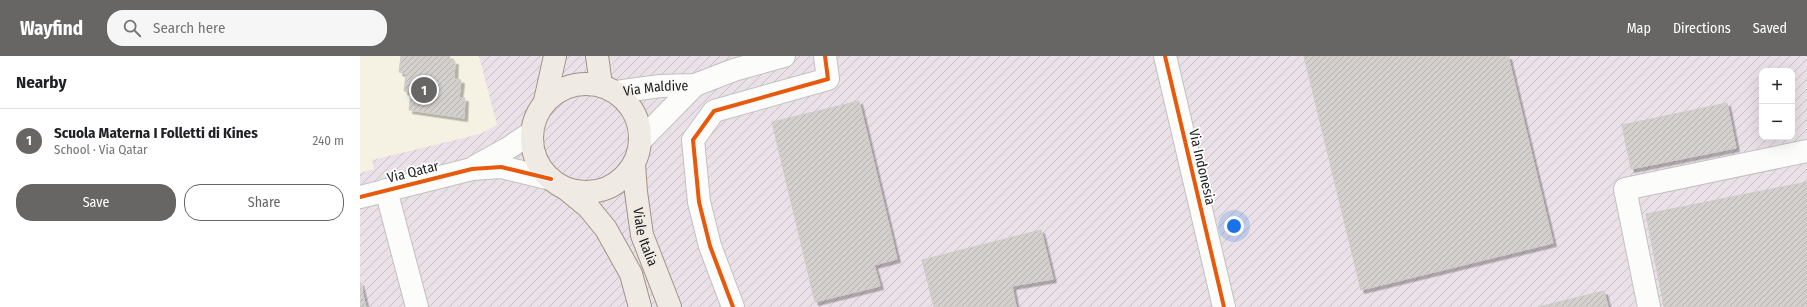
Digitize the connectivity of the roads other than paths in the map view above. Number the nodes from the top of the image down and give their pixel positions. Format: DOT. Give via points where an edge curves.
graph roads {
  1 [pos="556,56"];
  2 [pos="597,56"];
  3 [pos="784,56"];
  4 [pos="825,56"];
  5 [pos="1165,56"];
  6 [pos="695,85"];
  7 [pos="609,89"];
  8 [pos="546,101"];
  9 [pos="532,132"];
  10 [pos="641,140"];
  11 [pos="1807,151"];
  12 [pos="634,164"];
  13 [pos="472,168"];
  14 [pos="558,184"];
  15 [pos="386,190"];
  16 [pos="360,197"];
  17 [pos="417,307"];
  18 [pos="640,307"];
  19 [pos="670,307"];
  20 [pos="733,307"];
  21 [pos="1224,307"];
  22 [pos="1649,307"];
  1 -- 8 [label="main road"];
  2 -- 7 [label="main road"];
  3 -- 6 [label="street, Via Maldive" via="734,70"];
  4 -- 20 [label="street" via="828,79 714,111 693,140 699,202 710,246"];
  5 -- 21 [label="street, Via Indonesia"];
  6 -- 7 [label="street, Via Maldive"];
  6 -- 10 [label="street, Via Maldive"];
  7 -- 8 [label="main road" via="587,83 568,86"];
  7 -- 10 [label="main road" via="633,109"];
  8 -- 9 [label="main road" via="536,116"];
  9 -- 13 [label="street"];
  9 -- 14 [label="main road" via="535,156 544,172"];
  10 -- 12 [label="main road"];
  11 -- 22 [label="street" via="1625,189"];
  12 -- 14 [label="main road" via="624,177 604,189 578,192"];
  12 -- 19 [label="main road, Viale Italia" via="642,235"];
  13 -- 14 [label="street" via="501,167"];
  13 -- 15 [label="street, Via Qatar"];
  14 -- 18 [label="main road, Viale Italia" via="588,207 606,229 631,274"];
  15 -- 16 [label="street, Via Qatar"];
  15 -- 17 [label="street"];
}
